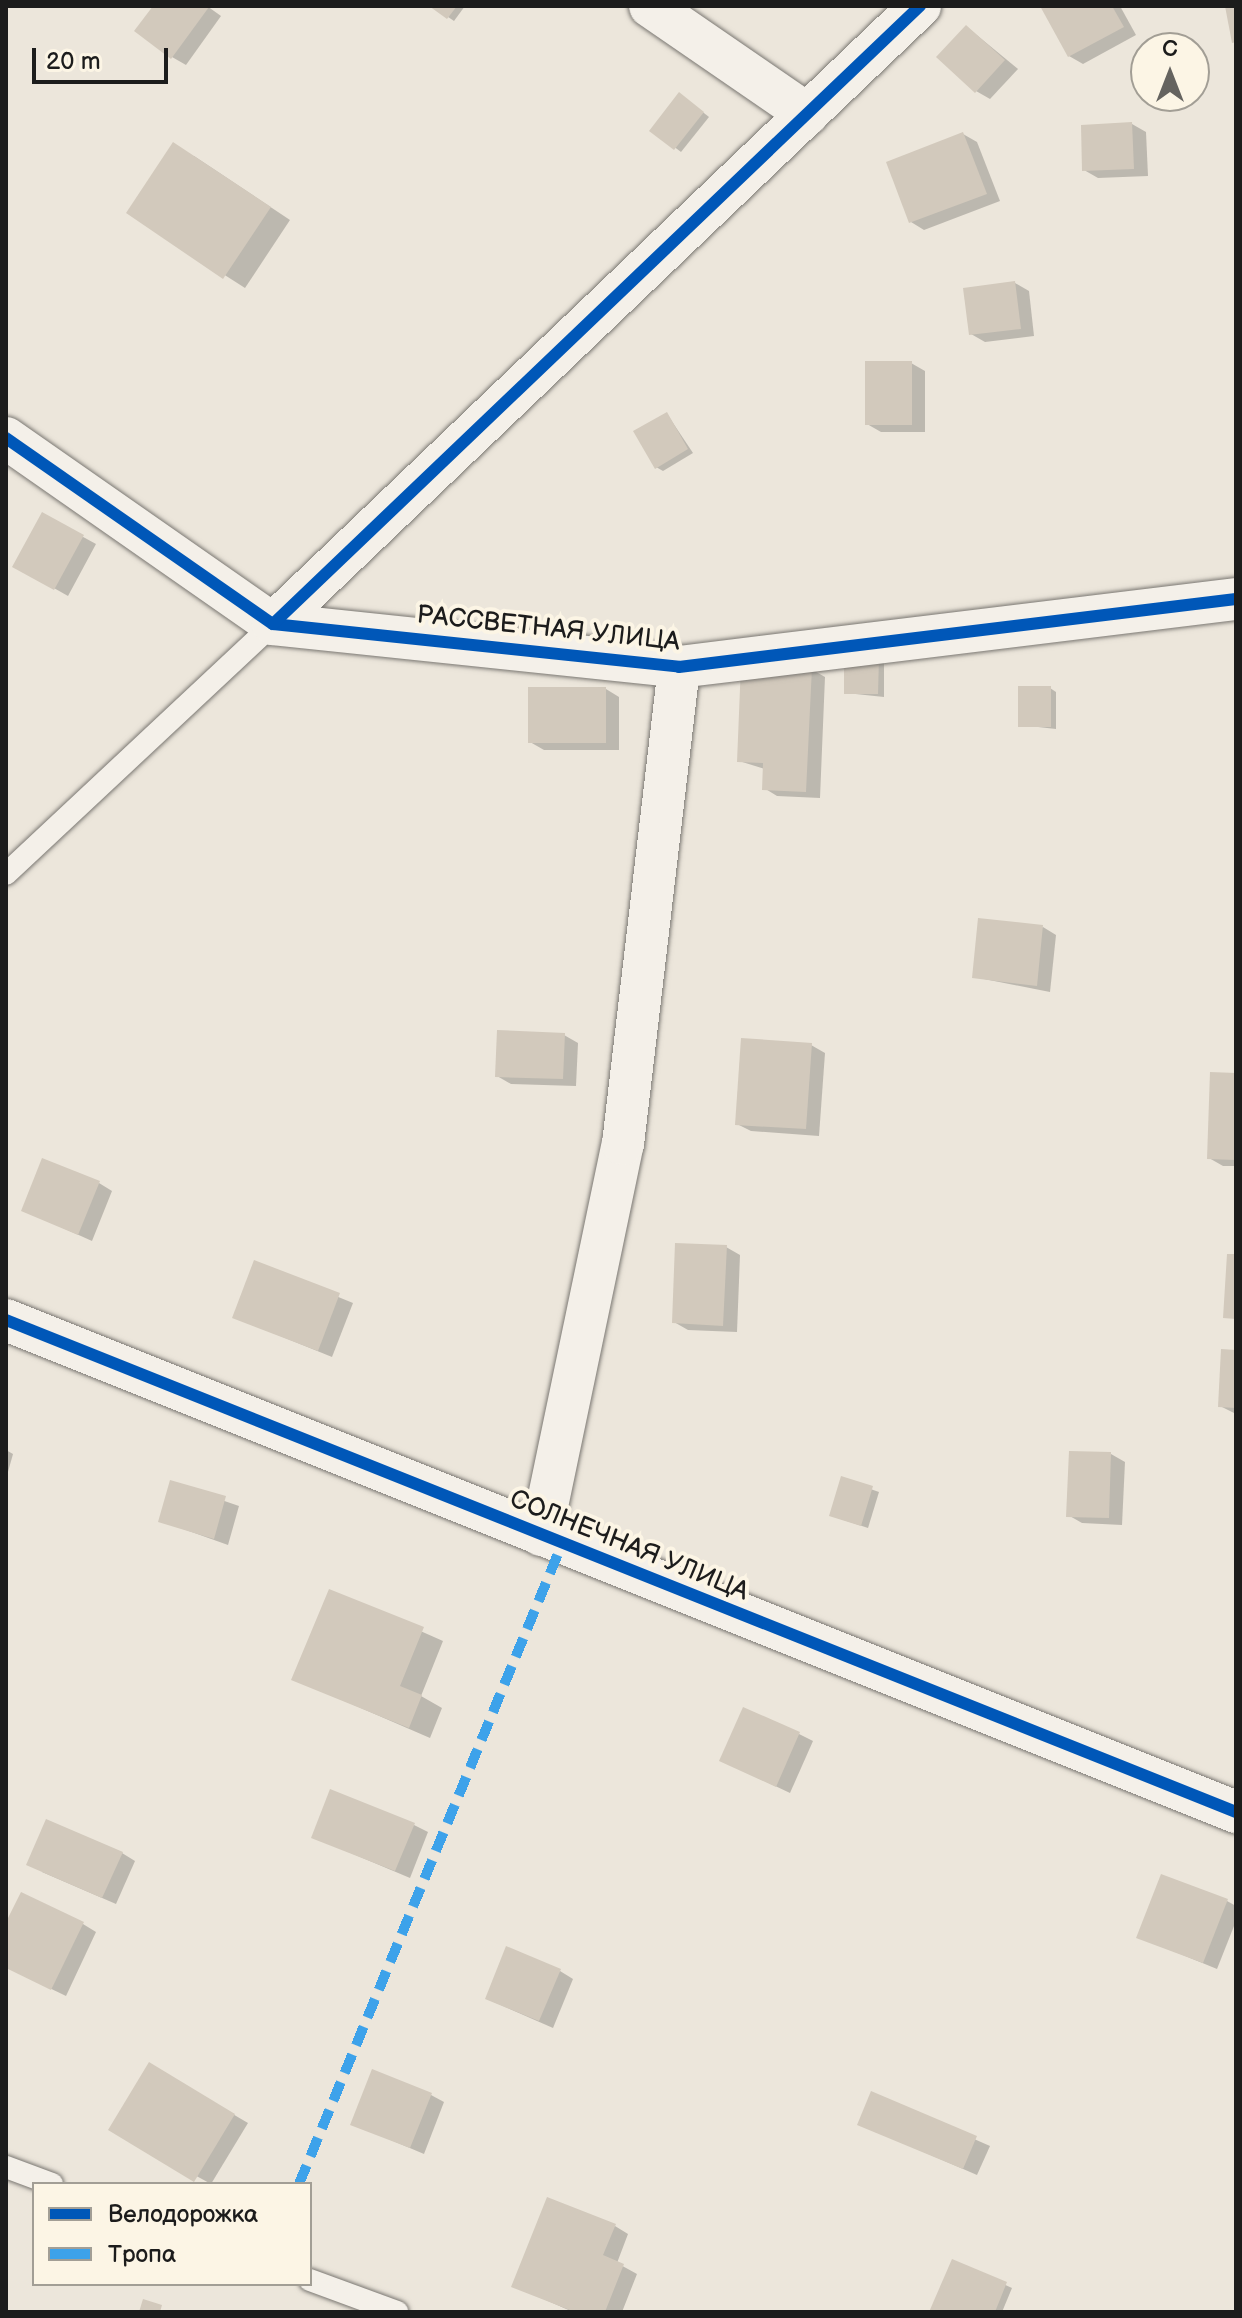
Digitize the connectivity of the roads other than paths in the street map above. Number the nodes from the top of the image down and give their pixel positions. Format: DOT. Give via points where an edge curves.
graph roads {
  1 [pos="650,6"];
  2 [pos="920,6"];
  3 [pos="807,114"];
  4 [pos="6,438"];
  5 [pos="1236,599"];
  6 [pos="273,624"];
  7 [pos="679,667"];
  8 [pos="6,874"];
  9 [pos="6,1320"];
  10 [pos="541,1535"];
  11 [pos="1236,1812"];
  12 [pos="7,2169"];
  13 [pos="46,2182"];
  14 [pos="312,2281"];
  15 [pos="397,2312"];
  1 -- 3 [label="street"];
  2 -- 3 [label="street"];
  3 -- 6 [label="street"];
  4 -- 6 [label="street, РАССВЕТНАЯ УЛИЦА"];
  5 -- 7 [label="street, РАССВЕТНАЯ УЛИЦА"];
  6 -- 7 [label="street, РАССВЕТНАЯ УЛИЦА"];
  6 -- 8 [label="lane"];
  7 -- 10 [label="street" via="623,1144"];
  9 -- 10 [label="street, СОЛНЕЧНАЯ УЛИЦА"];
  10 -- 11 [label="street, СОЛНЕЧНАЯ УЛИЦА"];
  12 -- 13 [label="lane"];
  14 -- 15 [label="lane"];
}
